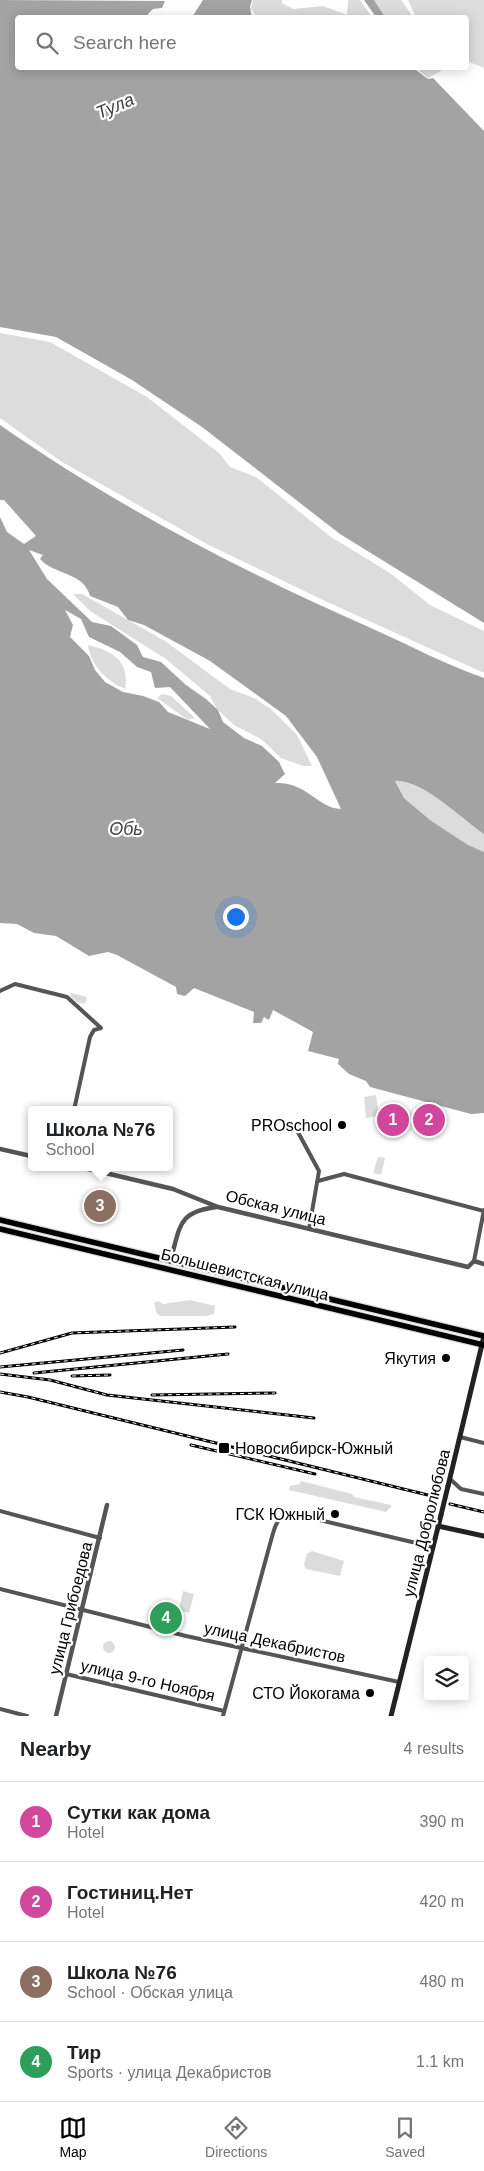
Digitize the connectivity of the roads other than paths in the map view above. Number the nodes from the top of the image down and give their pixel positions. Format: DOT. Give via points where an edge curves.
graph roads {
  1 [pos="0,992"];
  2 [pos="75,1106"];
  3 [pos="293,1123"];
  4 [pos="0,1149"];
  5 [pos="28,1155"];
  6 [pos="97,1171"];
  7 [pos="318,1181"];
  8 [pos="218,1207"];
  9 [pos="484,1212"];
  10 [pos="0,1220"];
  11 [pos="0,1229"];
  12 [pos="309,1229"];
  13 [pos="170,1260"];
  14 [pos="474,1261"];
  15 [pos="484,1264"];
  16 [pos="484,1336"];
  17 [pos="483,1345"];
  18 [pos="460,1437"];
  19 [pos="484,1443"];
  20 [pos="450,1479"];
  21 [pos="484,1494"];
  22 [pos="107,1505"];
  23 [pos="0,1511"];
  24 [pos="438,1526"];
  25 [pos="484,1536"];
  26 [pos="100,1538"];
  27 [pos="433,1547"];
  28 [pos="0,1589"];
  29 [pos="82,1608"];
  30 [pos="243,1648"];
  31 [pos="66,1674"];
  32 [pos="399,1682"];
  33 [pos="0,1709"];
  34 [pos="223,1713"];
  35 [pos="27,1716"];
  36 [pos="56,1716"];
  37 [pos="391,1716"];
  1 -- 2 [label="street" via="15,984 70,999 101,1028 94,1030 90,1037"];
  3 -- 7 [label="street" via="317,1164"];
  4 -- 5 [label="street"];
  6 -- 8 [label="street, Обская улица" via="172,1189"];
  7 -- 9 [label="street" via="344,1174"];
  7 -- 12 [label="street"];
  8 -- 12 [label="street, Обская улица"];
  8 -- 13 [label="street" via="196,1210 183,1220"];
  9 -- 14 [label="street"];
  10 -- 13 [label="highway, Большевистская улица"];
  11 -- 17 [label="highway, Большевистская улица"];
  12 -- 14 [label="street, Обская улица" via="468,1267"];
  13 -- 16 [label="highway, Большевистская улица"];
  14 -- 15 [label="street"];
  16 -- 17 [label="main road, улица Добролюбова"];
  17 -- 18 [label="main road, улица Добролюбова"];
  18 -- 19 [label="street"];
  18 -- 20 [label="main road, улица Добролюбова"];
  20 -- 21 [label="street" via="461,1489"];
  20 -- 24 [label="main road, улица Добролюбова, bridge"];
  22 -- 26 [label="street, улица Грибоедова"];
  23 -- 26 [label="street"];
  24 -- 25 [label="main road"];
  24 -- 27 [label="main road, улица Добролюбова"];
  26 -- 29 [label="street, улица Грибоедова"];
  27 -- 30 [label="street" via="290,1512 283,1514 277,1521"];
  27 -- 32 [label="main road, улица Добролюбова"];
  28 -- 29 [label="street, улица Декабристов"];
  29 -- 30 [label="street, улица Декабристов"];
  29 -- 31 [label="street, улица Грибоедова"];
  30 -- 32 [label="street, улица Декабристов"];
  30 -- 34 [label="street" via="238,1652"];
  31 -- 34 [label="street, улица 9-го Ноября"];
  31 -- 36 [label="street, улица Грибоедова"];
  32 -- 37 [label="main road, улица Добролюбова"];
  33 -- 35 [label="street"];
}
